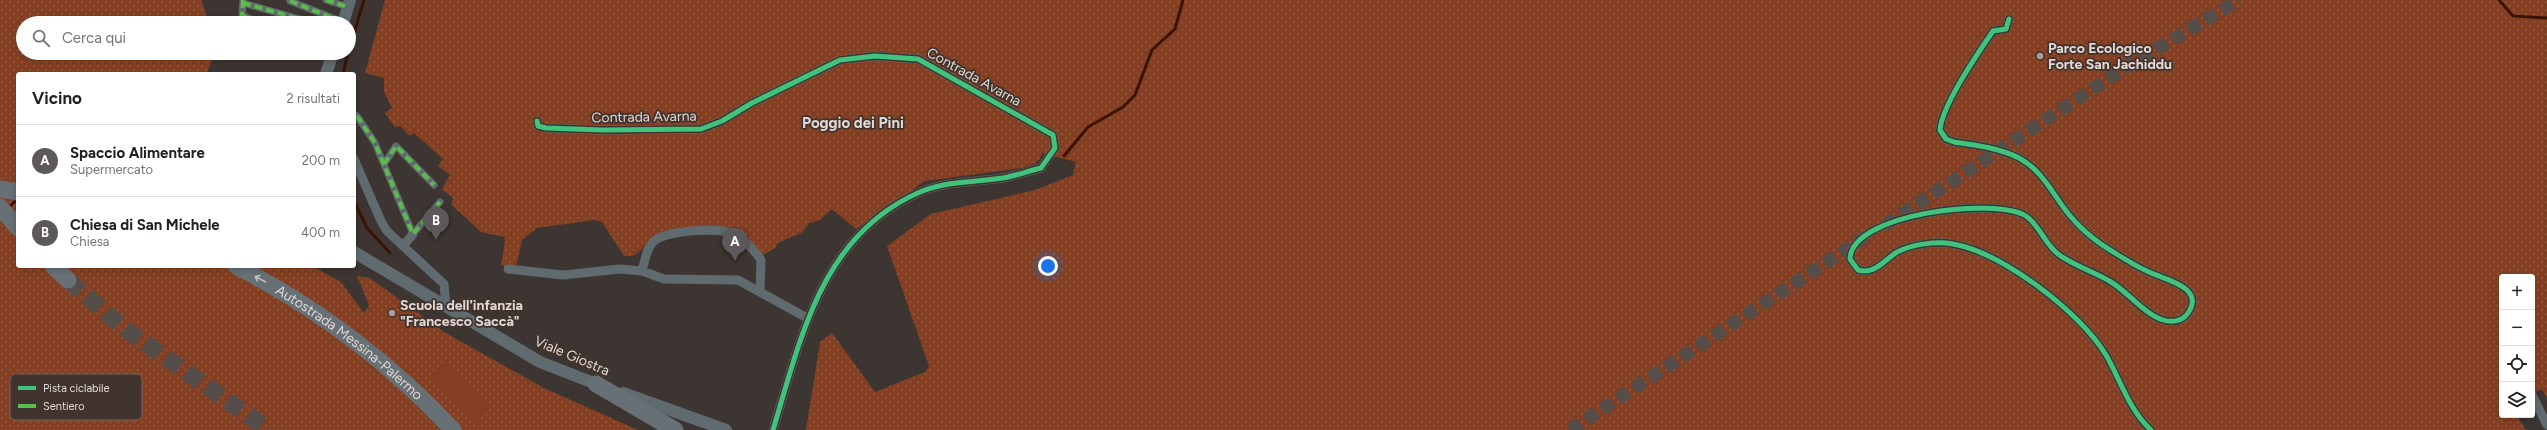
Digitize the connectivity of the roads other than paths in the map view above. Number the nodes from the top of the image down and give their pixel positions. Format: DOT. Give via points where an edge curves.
graph roads {
  1 [pos="326,0"];
  2 [pos="290,1"];
  3 [pos="243,2"];
  4 [pos="349,3"];
  5 [pos="244,16"];
  6 [pos="290,16"];
  7 [pos="327,16"];
  8 [pos="345,16"];
  9 [pos="2009,19"];
  10 [pos="331,60"];
  11 [pos="327,72"];
  12 [pos="357,116"];
  13 [pos="537,120"];
  14 [pos="356,164"];
  15 [pos="384,164"];
  16 [pos="434,185"];
  17 [pos="440,202"];
  18 [pos="0,207"];
  19 [pos="16,226"];
  20 [pos="413,234"];
  21 [pos="403,246"];
  22 [pos="356,253"];
  23 [pos="55,268"];
  24 [pos="240,268"];
  25 [pos="508,269"];
  26 [pos="642,271"];
  27 [pos="68,280"];
  28 [pos="760,292"];
  29 [pos="446,307"];
  30 [pos="807,318"];
  31 [pos="596,384"];
  32 [pos="2535,401"];
  33 [pos="2547,425"];
  34 [pos="453,430"];
  35 [pos="675,430"];
  36 [pos="726,430"];
  37 [pos="773,430"];
  38 [pos="2151,430"];
  1 -- 4 [label="street"];
  2 -- 7 [label="street"];
  3 -- 5 [label="street"];
  3 -- 6 [label="street"];
  4 -- 8 [label="street"];
  9 -- 38 [label="street" via="2006,29 1993,31 1985,43 1943,114 1940,130 1946,139 2003,151 2034,167 2064,209 2089,234 2142,269 2168,278 2186,289 2192,301 2189,312 2185,318 2172,322 2152,315 2114,284 2058,254 2026,216 2008,210 1952,210 1915,214 1894,220 1855,243 1850,259 1858,270 1870,271 1897,252 1911,246 1952,244 1968,248 2028,278 2088,331 2105,353 2137,414"];
  10 -- 11 [label="street"];
  12 -- 15 [label="street" via="375,143"];
  13 -- 30 [label="street, Contrada Avarna" via="538,126 546,128 701,129 722,121 766,96 840,60 875,56 918,59 1053,135 1055,148 1041,168 1004,178 957,182 920,192 877,219 853,240"];
  14 -- 21 [label="street" via="381,221 387,231"];
  15 -- 16 [label="street" via="396,146"];
  15 -- 20 [label="street"];
  17 -- 20 [label="street"];
  18 -- 19 [label="highway"];
  20 -- 21 [label="street"];
  21 -- 29 [label="street" via="444,284"];
  22 -- 29 [label="street, Viale Giostra"];
  23 -- 27 [label="highway"];
  34 -- 24 [label="highway, Autostrada Messina-Palermo, one-way" via="388,367 306,306"];
  25 -- 26 [label="street" via="563,275 606,268"];
  26 -- 28 [label="street" via="664,279 738,280"];
  26 -- 28 [label="street" via="649,247 659,238 683,232 729,232 744,241 761,260"];
  28 -- 30 [label="street"];
  29 -- 31 [label="street, Viale Giostra" via="540,362"];
  30 -- 37 [label="street"];
  31 -- 35 [label="highway"];
  31 -- 36 [label="street, Viale Giostra"];
  32 -- 33 [label="street"];
}
